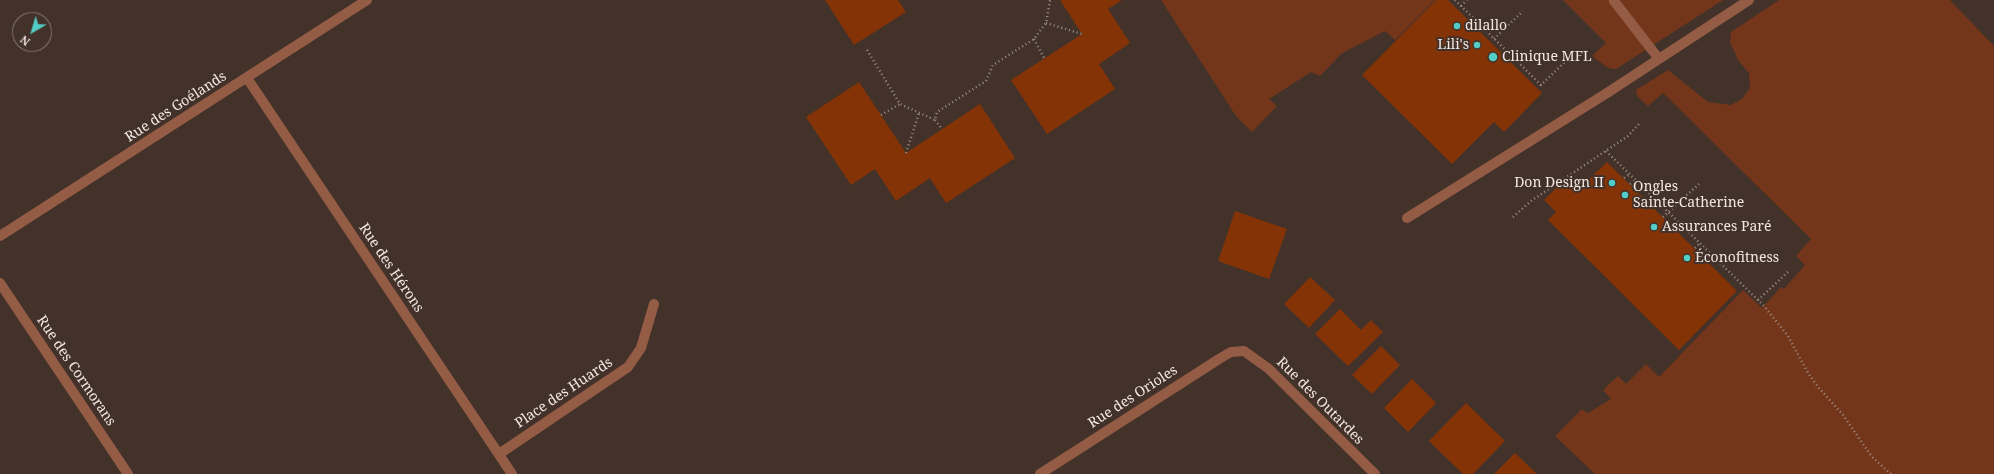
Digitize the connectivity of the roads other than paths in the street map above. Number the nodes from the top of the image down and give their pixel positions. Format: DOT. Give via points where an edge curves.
graph roads {
  1 [pos="367,0"];
  2 [pos="1615,0"];
  3 [pos="1749,0"];
  4 [pos="1658,59"];
  5 [pos="247,78"];
  6 [pos="1407,218"];
  7 [pos="0,236"];
  8 [pos="0,283"];
  9 [pos="654,304"];
  10 [pos="1244,351"];
  11 [pos="499,454"];
  12 [pos="128,474"];
  13 [pos="512,474"];
  14 [pos="1040,474"];
  15 [pos="1375,474"];
  1 -- 5 [label="street, Rue des Goélands"];
  2 -- 4 [label="street"];
  3 -- 4 [label="street"];
  4 -- 6 [label="street"];
  5 -- 7 [label="street, Rue des Goélands"];
  5 -- 11 [label="street, Rue des Hérons"];
  8 -- 12 [label="street, Rue des Cormorans"];
  9 -- 11 [label="street, Place des Huards" via="640,348 628,367"];
  10 -- 14 [label="street, Rue des Orioles" via="1231,352 1219,359"];
  10 -- 15 [label="street, Rue des Outardes" via="1269,369"];
  11 -- 13 [label="street, Rue des Hérons"];
}
